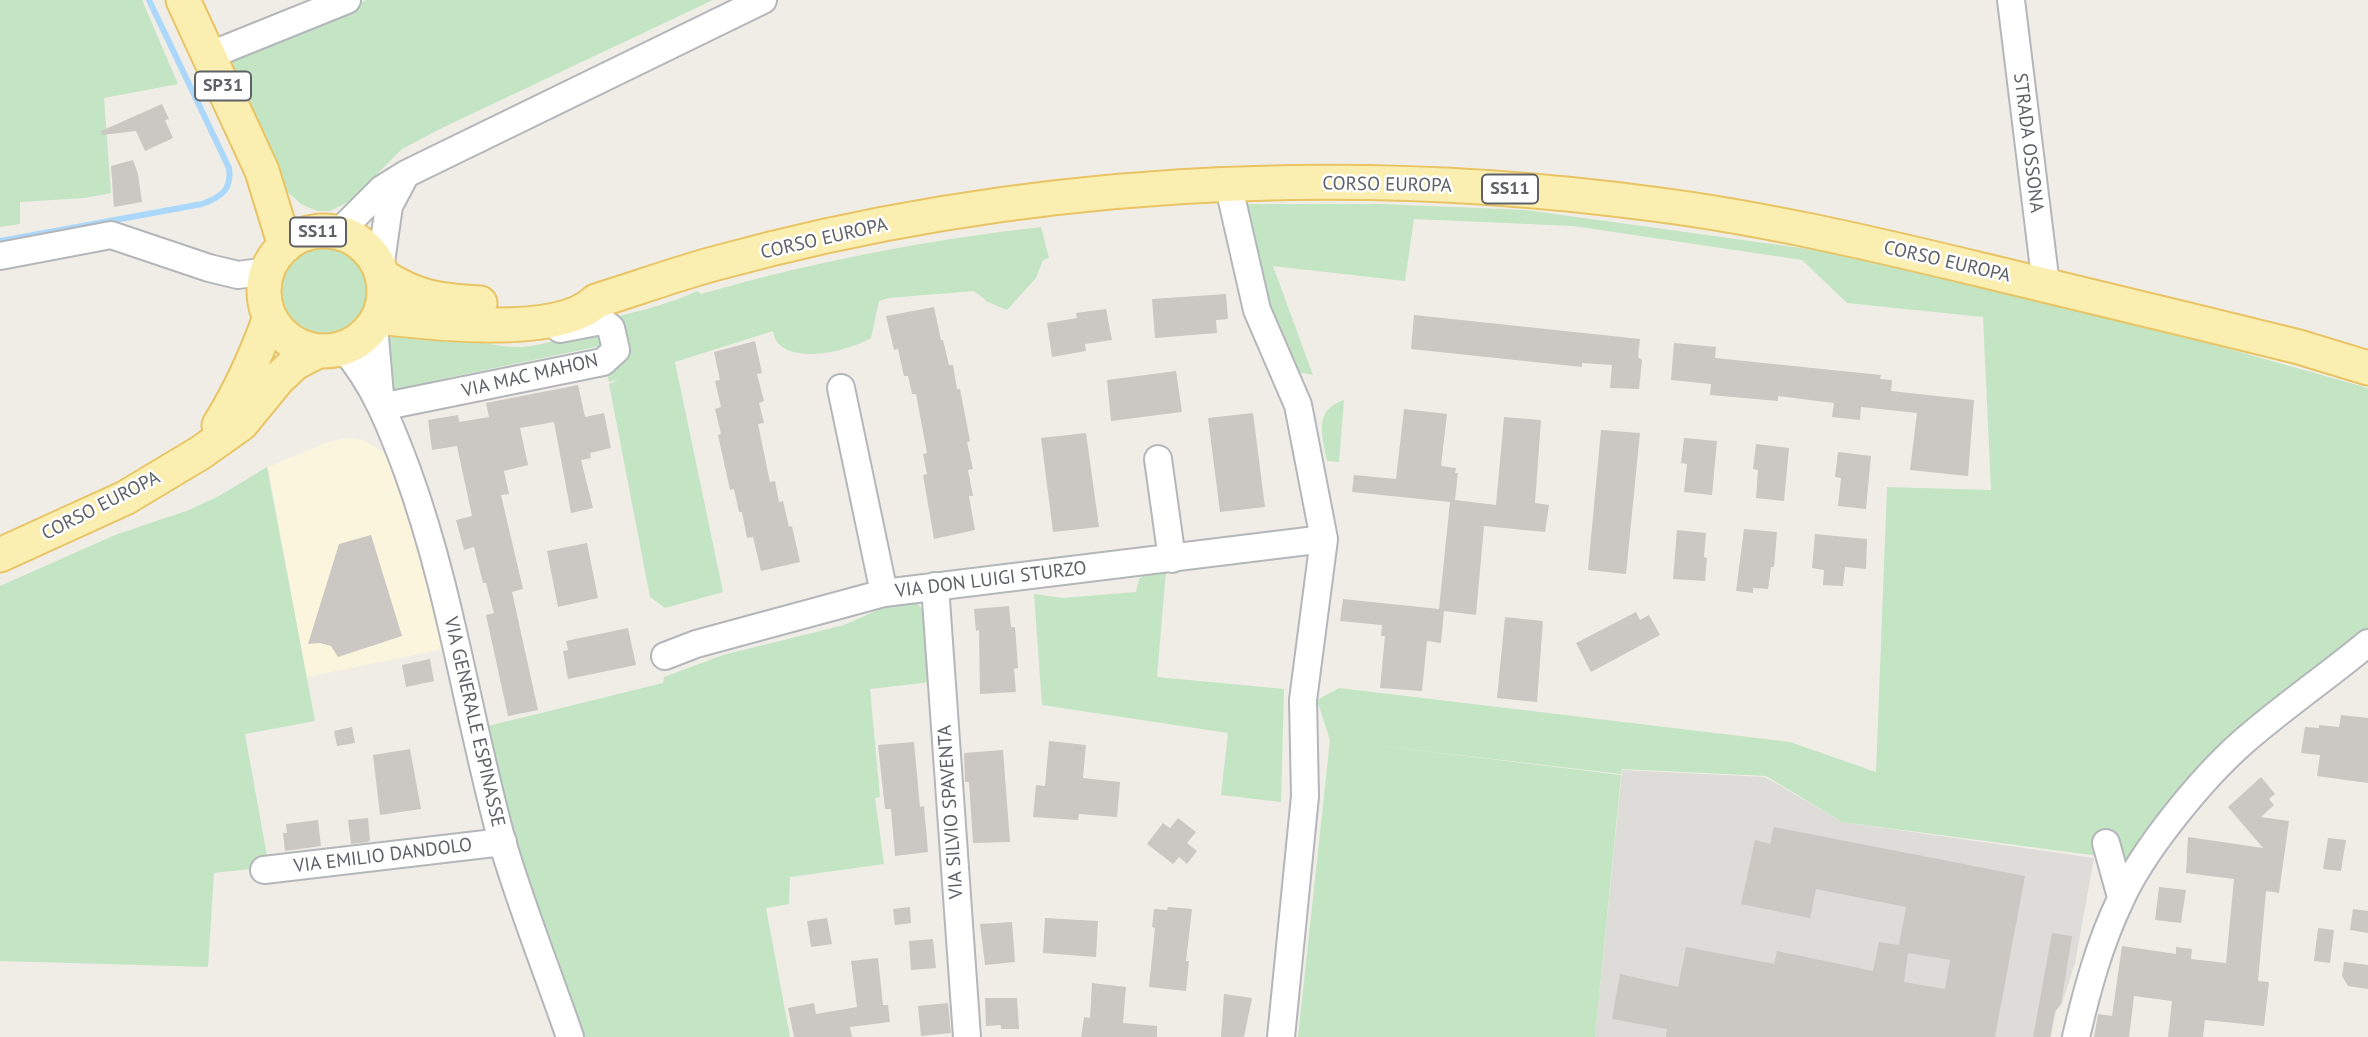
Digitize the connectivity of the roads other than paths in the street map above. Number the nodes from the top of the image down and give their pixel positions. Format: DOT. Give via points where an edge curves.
graph roads {
  1 [pos="183,0"];
  2 [pos="346,0"];
  3 [pos="763,0"];
  4 [pos="2011,0"];
  5 [pos="208,56"];
  6 [pos="262,171"];
  7 [pos="406,174"];
  8 [pos="1228,183"];
  9 [pos="334,232"];
  10 [pos="0,256"];
  11 [pos="276,259"];
  12 [pos="382,272"];
  13 [pos="2046,285"];
  14 [pos="596,301"];
  15 [pos="270,317"];
  16 [pos="376,321"];
  17 [pos="454,323"];
  18 [pos="2299,347"];
  19 [pos="331,350"];
  20 [pos="2368,352"];
  21 [pos="2368,368"];
  22 [pos="841,388"];
  23 [pos="381,407"];
  24 [pos="200,453"];
  25 [pos="1158,459"];
  26 [pos="1324,539"];
  27 [pos="0,555"];
  28 [pos="1172,559"];
  29 [pos="935,586"];
  30 [pos="884,593"];
  31 [pos="2368,643"];
  32 [pos="665,656"];
  33 [pos="503,842"];
  34 [pos="2106,843"];
  35 [pos="264,870"];
  36 [pos="2121,897"];
  37 [pos="570,1037"];
  38 [pos="967,1037"];
  39 [pos="1282,1037"];
  40 [pos="2076,1037"];
  1 -- 5 [label="main road, SP31"];
  2 -- 5 [label="street"];
  3 -- 7 [label="street"];
  4 -- 13 [label="street, STRADA OSSONA"];
  5 -- 6 [label="main road, SP31"];
  6 -- 9 [label="main road, SP31" via="293,208"];
  6 -- 11 [label="main road, SP31"];
  7 -- 9 [label="street"];
  7 -- 12 [label="street" via="389,206"];
  8 -- 13 [label="main road, CORSO EUROPA / SS11" via="1417,184 1656,204 1843,237"];
  8 -- 14 [label="main road, CORSO EUROPA / SS11" via="1057,197 869,227 712,264"];
  8 -- 26 [label="street" via="1257,310 1298,405"];
  9 -- 11 [label="main road, SS11" via="298,237"];
  9 -- 12 [label="main road, SS11" via="356,240"];
  10 -- 11 [label="street" via="111,235 238,275"];
  11 -- 15 [label="main road" via="264,294"];
  12 -- 14 [label="main road, CORSO EUROPA / SS11" via="421,296 462,302 530,304 580,296"];
  12 -- 16 [label="main road" via="384,297"];
  13 -- 18 [label="main road, CORSO EUROPA / SS11"];
  14 -- 17 [label="main road, CORSO EUROPA / SS11" via="586,311 544,323"];
  15 -- 19 [label="main road" via="282,334 299,345"];
  15 -- 24 [label="main road, CORSO EUROPA" via="238,395"];
  16 -- 17 [label="main road, CORSO EUROPA / SS11"];
  16 -- 19 [label="main road" via="360,340"];
  16 -- 23 [label="street, VIA GENERALE ESPINASSE"];
  17 -- 23 [label="street, VIA MAC MAHON" via="466,332 517,338 602,321 611,328 616,350 603,362"];
  18 -- 20 [label="main road, CORSO EUROPA"];
  18 -- 21 [label="main road, CORSO EUROPA"];
  19 -- 23 [label="street, VIA GENERALE ESPINASSE" via="360,367"];
  19 -- 24 [label="main road, CORSO EUROPA" via="295,363 241,424"];
  22 -- 30 [label="street"];
  23 -- 33 [label="street, VIA GENERALE ESPINASSE" via="423,513"];
  24 -- 27 [label="main road, CORSO EUROPA" via="125,498"];
  25 -- 28 [label="street"];
  26 -- 28 [label="street, VIA DON LUIGI STURZO"];
  26 -- 39 [label="street" via="1303,700 1305,796"];
  28 -- 29 [label="street, VIA DON LUIGI STURZO"];
  29 -- 30 [label="street, VIA DON LUIGI STURZO"];
  29 -- 38 [label="street, VIA SILVIO SPAVENTA"];
  30 -- 32 [label="street, VIA DON LUIGI STURZO"];
  31 -- 36 [label="street" via="2241,743 2179,812"];
  33 -- 35 [label="street, VIA EMILIO DANDOLO"];
  33 -- 37 [label="street, VIA GENERALE ESPINASSE"];
  34 -- 36 [label="street"];
  36 -- 40 [label="street" via="2089,981"];
}
